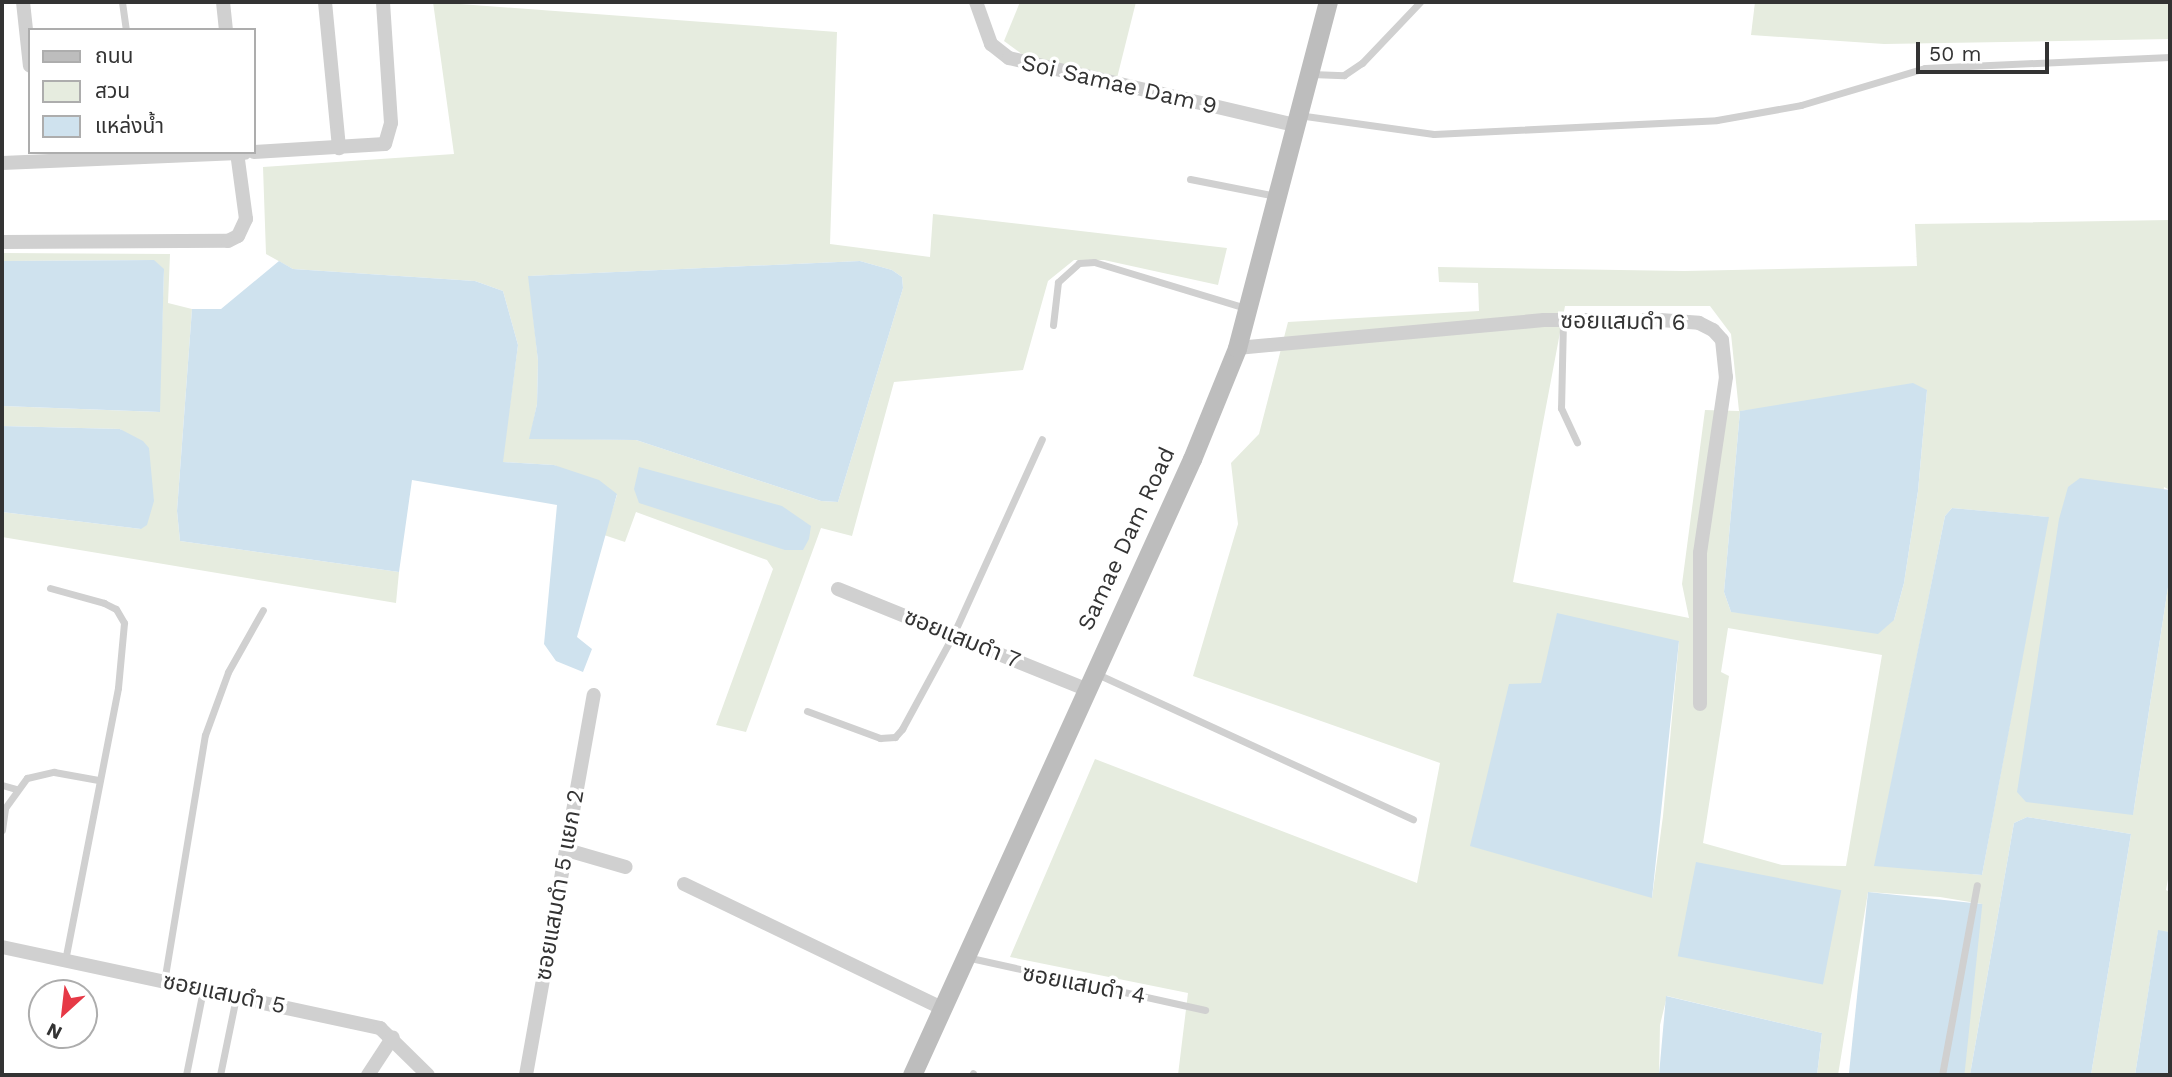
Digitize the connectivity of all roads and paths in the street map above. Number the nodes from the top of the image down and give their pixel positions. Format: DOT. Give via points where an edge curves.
graph roads {
  1 [pos="23,2"];
  2 [pos="122,2"];
  3 [pos="223,2"];
  4 [pos="325,2"];
  5 [pos="383,2"];
  6 [pos="976,2"];
  7 [pos="1328,2"];
  8 [pos="1420,2"];
  9 [pos="125,28"];
  10 [pos="226,28"];
  11 [pos="28,48"];
  12 [pos="2170,57"];
  13 [pos="1309,74"];
  14 [pos="1296,120"];
  15 [pos="339,148"];
  16 [pos="256,152"];
  17 [pos="204,154"];
  18 [pos="237,154"];
  19 [pos="139,156"];
  20 [pos="39,158"];
  21 [pos="2,163"];
  22 [pos="1190,179"];
  23 [pos="1280,197"];
  24 [pos="2,242"];
  25 [pos="1250,310"];
  26 [pos="1563,320"];
  27 [pos="1053,325"];
  28 [pos="1237,348"];
  29 [pos="1042,439"];
  30 [pos="1577,442"];
  31 [pos="50,588"];
  32 [pos="838,589"];
  33 [pos="263,610"];
  34 [pos="953,635"];
  35 [pos="1089,680"];
  36 [pos="594,695"];
  37 [pos="1700,704"];
  38 [pos="807,710"];
  39 [pos="98,780"];
  40 [pos="2,785"];
  41 [pos="16,789"];
  42 [pos="1413,819"];
  43 [pos="2,830"];
  44 [pos="567,850"];
  45 [pos="626,867"];
  46 [pos="684,884"];
  47 [pos="1977,885"];
  48 [pos="2,947"];
  49 [pos="964,957"];
  50 [pos="65,961"];
  51 [pos="164,982"];
  52 [pos="204,990"];
  53 [pos="236,996"];
  54 [pos="940,1007"];
  55 [pos="1205,1010"];
  56 [pos="393,1037"];
  57 [pos="186,1075"];
  58 [pos="220,1075"];
  59 [pos="368,1075"];
  60 [pos="428,1075"];
  61 [pos="526,1075"];
  62 [pos="912,1075"];
  63 [pos="1942,1075"];
  1 -- 11 [label="street"];
  2 -- 9 [label="lane"];
  3 -- 10 [label="street"];
  4 -- 15 [label="street"];
  5 -- 15 [label="street" via="391,123 385,144"];
  6 -- 14 [label="street, Soi Samae Dam 9" via="991,44 1009,58"];
  7 -- 13 [label="street, Samae Dam Road"];
  8 -- 13 [label="lane" via="1363,63 1344,75"];
  12 -- 14 [label="lane" via="1925,68 1801,105 1717,120 1434,134"];
  13 -- 14 [label="street, Samae Dam Road"];
  14 -- 23 [label="street, Samae Dam Road"];
  15 -- 16 [label="street"];
  17 -- 19 [label="street"];
  18 -- 24 [label="street" via="246,219 238,236 228,242"];
  19 -- 20 [label="street"];
  20 -- 21 [label="street"];
  22 -- 23 [label="lane"];
  23 -- 25 [label="street, Samae Dam Road"];
  25 -- 27 [label="lane" via="1086,263 1069,270 1058,282"];
  25 -- 28 [label="street, Samae Dam Road"];
  26 -- 28 [label="street, ซอยแสมดำ 6"];
  26 -- 30 [label="lane" via="1561,408"];
  26 -- 37 [label="street, ซอยแสมดำ 6" via="1699,323 1722,340 1726,377 1700,554"];
  28 -- 35 [label="street, Samae Dam Road" via="1192,459"];
  29 -- 34 [label="lane"];
  31 -- 39 [label="lane" via="104,603 116,609 124,623 118,688"];
  32 -- 34 [label="street, ซอยแสมดำ 7"];
  33 -- 51 [label="lane" via="228,672 205,735"];
  34 -- 35 [label="street, ซอยแสมดำ 7"];
  34 -- 38 [label="lane" via="895,737 880,738"];
  35 -- 42 [label="lane"];
  35 -- 49 [label="street, Samae Dam Road"];
  36 -- 44 [label="street, ซอยแสมดำ 5 แยก 2"];
  39 -- 41 [label="lane" via="54,772 27,778"];
  39 -- 50 [label="lane"];
  40 -- 41 [label="lane"];
  41 -- 43 [label="lane" via="5,808"];
  44 -- 45 [label="street"];
  44 -- 61 [label="street, ซอยแสมดำ 5 แยก 2"];
  46 -- 54 [label="street"];
  47 -- 63 [label="lane"];
  48 -- 50 [label="street, ซอยแสมดำ 5"];
  49 -- 54 [label="street, Samae Dam Road"];
  49 -- 55 [label="lane, ซอยแสมดำ 4"];
  50 -- 51 [label="street, ซอยแสมดำ 5"];
  51 -- 52 [label="street, ซอยแสมดำ 5"];
  52 -- 53 [label="street, ซอยแสมดำ 5"];
  52 -- 57 [label="lane"];
  53 -- 56 [label="street, ซอยแสมดำ 5" via="380,1028"];
  53 -- 58 [label="lane"];
  54 -- 62 [label="street, Samae Dam Road"];
  56 -- 59 [label="street"];
  56 -- 60 [label="street, ซอยแสมดำ 5"];
}
